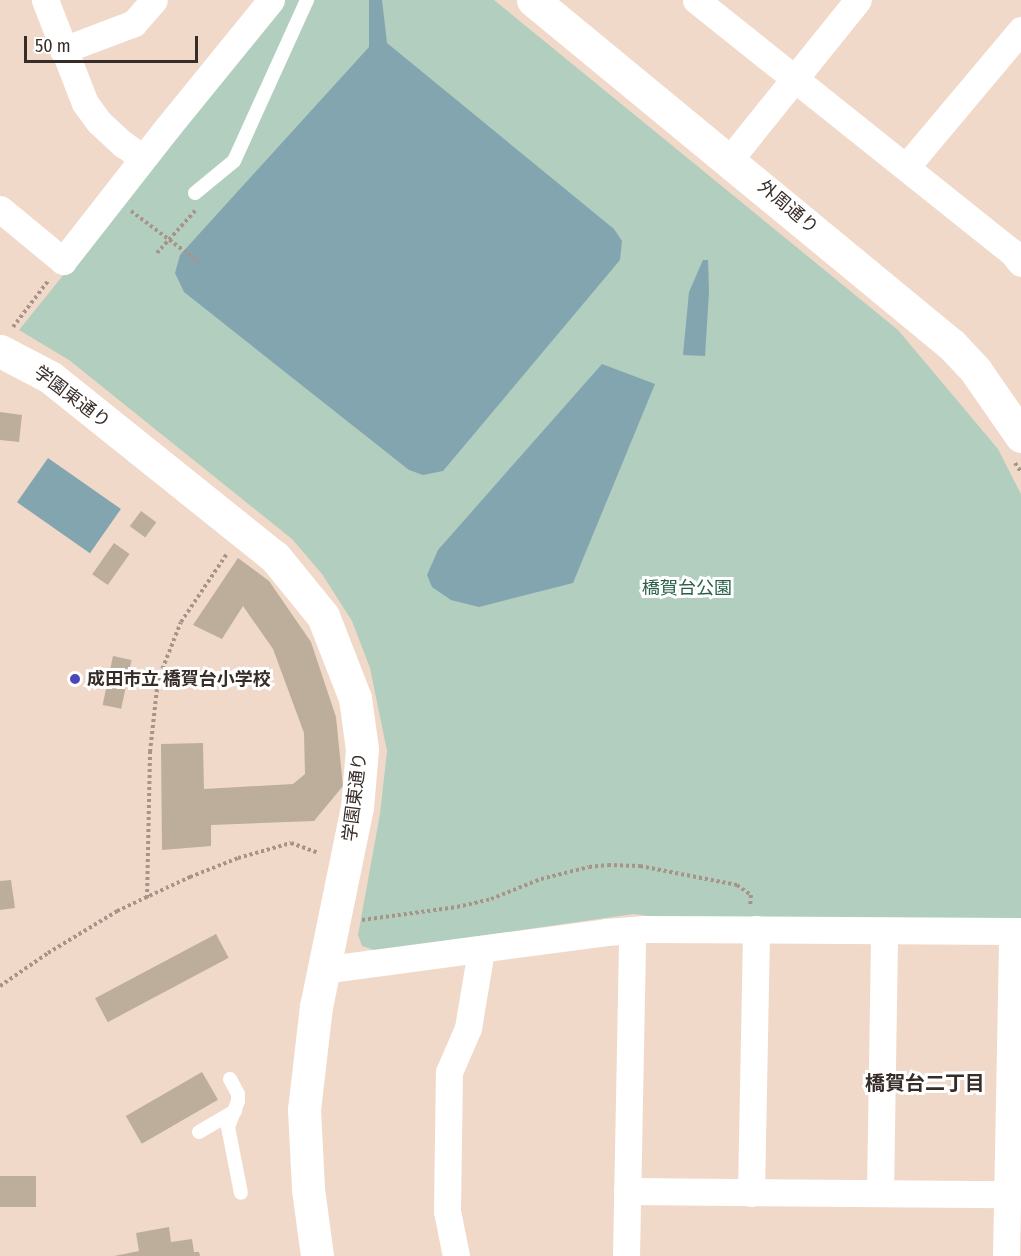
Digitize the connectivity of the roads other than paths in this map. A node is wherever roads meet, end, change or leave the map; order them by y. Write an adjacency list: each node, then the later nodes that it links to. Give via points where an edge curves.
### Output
1 (45, 0): 9 (street)
2 (154, 0): 9 (street, via 134,23)
3 (272, 0): 11 (street)
4 (307, 0): 14 (lane, via 234,161)
5 (533, 0): 12 (street, 外周通り)
6 (696, 0): 10 (street)
7 (858, 0): 10 (street)
8 (1021, 30): 13 (street)
9 (63, 50): 11 (street, via 92,113)
10 (794, 78): 12 (street); 13 (street)
11 (143, 158): 15 (street, via 63,261)
12 (730, 159): 18 (street, 外周通り, via 952,345 976,371)
13 (906, 167): 16 (street)
14 (195, 193)
15 (0, 209)
16 (1018, 252)
17 (4, 343): 24 (street, 学園東通り, via 275,558 323,616 355,698 362,749 357,807)
18 (1021, 436)
19 (756, 929): 20 (street); 21 (street); 29 (street)
20 (632, 930): 23 (street); 28 (street)
21 (884, 931): 22 (street); 30 (street)
22 (1016, 931): 32 (street)
23 (481, 950): 24 (street); 34 (street, via 468,1028 449,1072 447,1211)
24 (322, 970): 33 (street, 学園東通り, via 304,1109 308,1189)
25 (230, 1079): 26 (lane, via 238,1094)
26 (235, 1111): 27 (lane); 31 (lane, via 228,1127)
27 (199, 1132)
28 (627, 1191): 29 (street); 35 (street)
29 (751, 1192): 30 (street)
30 (880, 1192): 32 (street)
31 (241, 1193)
32 (1007, 1194): 36 (street)
33 (317, 1256)
34 (456, 1256)
35 (626, 1256)
36 (1006, 1256)

